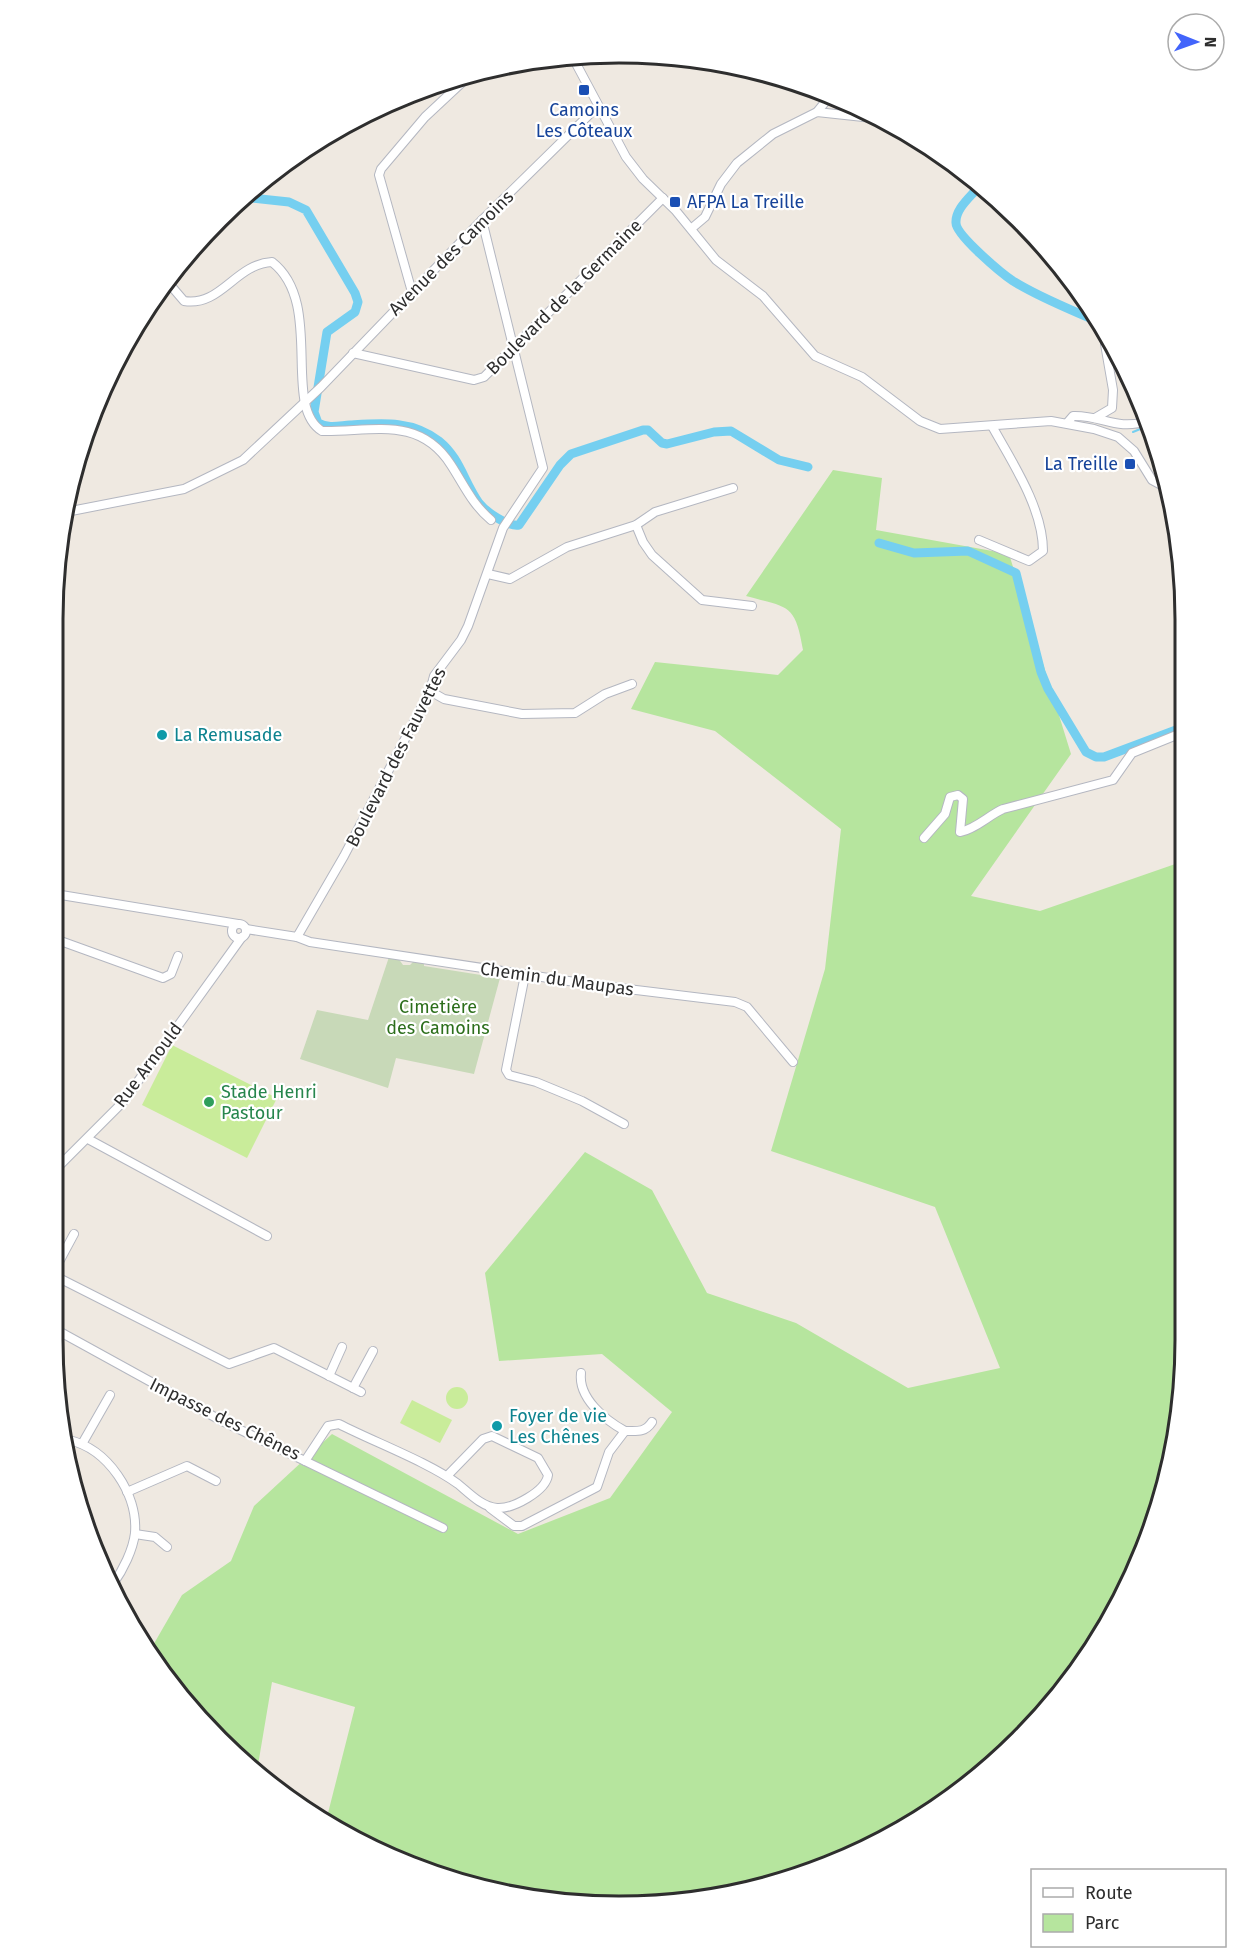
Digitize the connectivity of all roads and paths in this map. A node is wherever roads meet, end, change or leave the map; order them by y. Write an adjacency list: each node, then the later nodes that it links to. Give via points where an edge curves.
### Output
1 (577, 65): 4 (street)
2 (456, 88): 11 (street, via 425,117 379,175)
3 (825, 102): 5 (street)
4 (598, 106): 7 (street, via 626,157); 8 (street, Avenue des Camoins)
5 (817, 112): 6 (street); 9 (street, via 772,134 736,163 705,217)
6 (857, 116)
7 (663, 198): 9 (street); 12 (street, Boulevard de la Germaine)
8 (482, 220): 11 (street, Avenue des Camoins); 12 (street, Boulevard des Fauvettes)
9 (692, 228): 19 (street, via 716,260 763,296 815,356 862,377 931,426 947,430)
10 (173, 288): 15 (street, via 184,302 210,300 242,272 259,263 272,262 283,271 300,307 302,376)
11 (412, 292): 14 (street, Avenue des Camoins)
12 (514, 349): 14 (street, Boulevard de la Germaine, via 484,377 474,380); 26 (street, Boulevard des Fauvettes, via 543,468 503,528)
13 (1106, 351): 16 (street, via 1113,408)
14 (353, 353): 15 (street, Avenue des Camoins)
15 (309, 399): 22 (street, Avenue des Camoins, via 243,460 184,489); 23 (street, via 312,421 322,431 400,429 428,440 453,467 474,505)
16 (1095, 418): 17 (street, via 1073,416); 18 (street, via 1120,426)
17 (1067, 423): 19 (street); 20 (street, via 1118,437)
18 (1139, 424)
19 (992, 426): 25 (street, via 1033,508 1043,551 1029,561)
20 (1158, 483)
21 (733, 488): 24 (street, via 655,512)
22 (74, 510)
23 (490, 520)
24 (636, 525): 26 (street, via 567,547 510,579); 27 (street, via 652,555 702,600)
25 (979, 540)
26 (488, 574): 29 (street, Boulevard des Fauvettes, via 468,626 434,676)
27 (752, 606)
28 (632, 684): 29 (street, via 605,694 575,713 522,714 444,699)
29 (430, 691): 34 (street, Boulevard des Fauvettes)
30 (1175, 736): 31 (street, via 1132,753 1113,780 1004,809 968,831 960,832 963,799 958,795 950,797 945,814)
31 (924, 838)
32 (63, 895): 33 (street, via 225,923)
33 (239, 931): 34 (street); 40 (street, Rue Arnould, via 232,950 123,1102)
34 (297, 938): 37 (street, Chemin du Maupas)
35 (63, 942): 36 (street, via 163,978 171,974)
36 (178, 956)
37 (525, 975): 38 (street, Chemin du Maupas, via 735,1002 747,1007); 39 (street, via 506,1070 509,1076 536,1082 582,1101)
38 (793, 1062)
39 (624, 1124)
40 (88, 1139): 41 (street, Rue Arnould); 43 (street)
41 (63, 1163)
42 (74, 1234): 44 (street)
43 (267, 1236)
44 (63, 1255)
45 (63, 1279): 50 (street, via 230,1364 274,1348)
46 (63, 1334): 56 (street, Impasse des Chênes, via 222,1421)
47 (342, 1347): 50 (street)
48 (373, 1351): 50 (street, via 357,1390)
49 (581, 1373): 53 (street, via 582,1387 599,1412)
50 (328, 1376)
51 (110, 1395): 55 (street)
52 (652, 1422): 53 (street, via 640,1431)
53 (624, 1431): 60 (street, via 603,1463 600,1481 591,1491 522,1526 514,1526)
54 (73, 1441): 55 (street)
55 (82, 1444): 59 (street, via 105,1460)
56 (305, 1461): 57 (street, Impasse des Chênes, via 322,1432 339,1424); 61 (street)
57 (447, 1476): 60 (street); 60 (street, via 483,1439 492,1436 538,1458 548,1475 543,1488 503,1508)
58 (216, 1481): 59 (street, via 187,1466)
59 (127, 1492): 62 (street, via 135,1517)
60 (485, 1504)
61 (443, 1528)
62 (135, 1534): 63 (street, via 155,1537); 64 (street)
63 (167, 1547)
64 (116, 1578)

